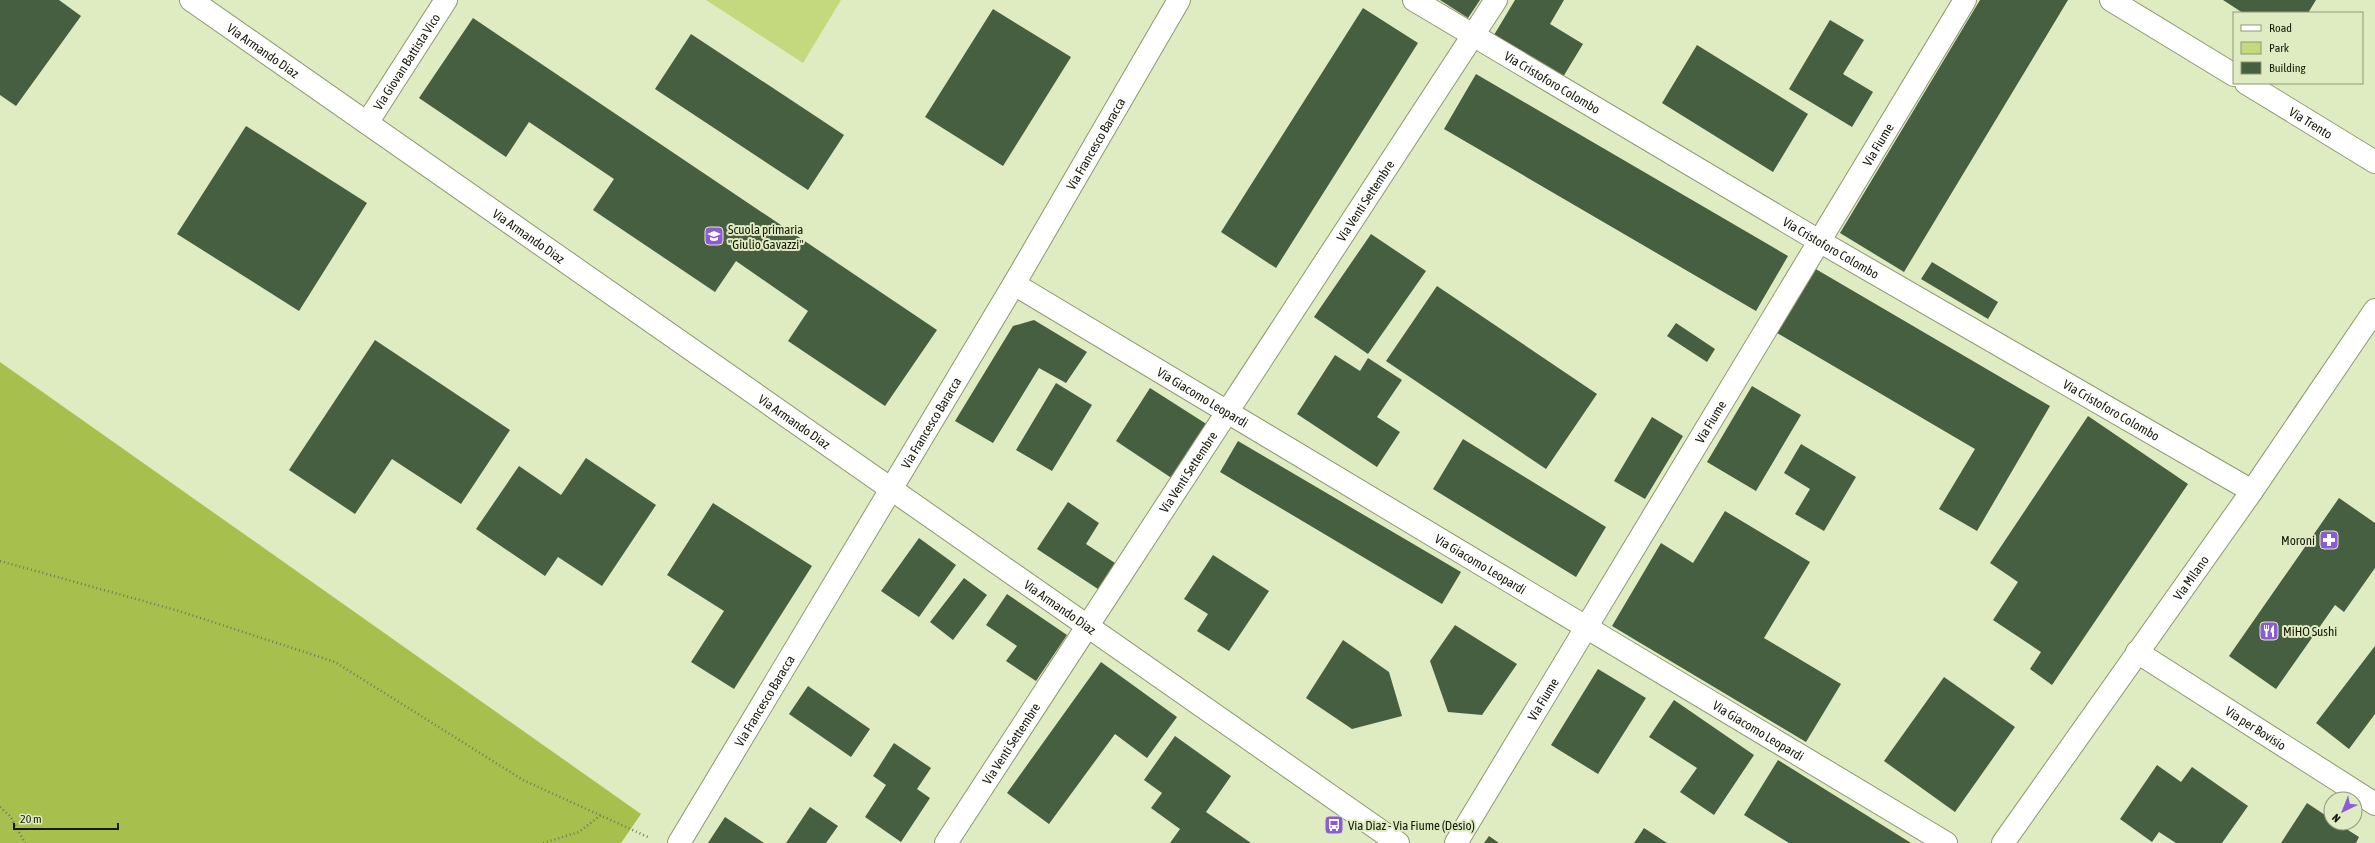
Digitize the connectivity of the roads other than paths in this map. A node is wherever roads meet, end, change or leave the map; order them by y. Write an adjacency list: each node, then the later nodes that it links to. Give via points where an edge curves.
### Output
1 (191, 0): 11 (street, Via Armando Diaz)
2 (446, 0): 11 (street, Via Giovan Battista Vico)
3 (1179, 0): 14 (street, Via Francesco Baracca)
4 (1414, 0): 8 (street, Via Cristoforo Colombo)
5 (1496, 0): 8 (street, Via Venti Settembre)
6 (1965, 0): 13 (street, Via Fiume)
7 (2111, 0): 9 (street)
8 (1472, 36): 13 (street, Via Cristoforo Colombo); 16 (street, Via Venti Settembre)
9 (2233, 75)
10 (2248, 84): 12 (street, Via Trento)
11 (367, 124): 17 (street, Via Armando Diaz)
12 (2375, 162)
13 (1819, 241): 18 (street, Via Cristoforo Colombo); 20 (street, Via Fiume)
14 (1014, 284): 16 (street, Via Giacomo Leopardi); 17 (street, Via Francesco Baracca)
15 (2375, 310): 18 (street, Via Milano)
16 (1227, 412): 19 (street, Via Venti Settembre); 20 (street, Via Giacomo Leopardi)
17 (890, 489): 19 (street, Via Armando Diaz); 23 (street, Via Francesco Baracca)
18 (2252, 490): 21 (street, Via Milano)
19 (1087, 626): 24 (street, Via Venti Settembre); 25 (street, Via Armando Diaz)
20 (1586, 627): 26 (street, Via Fiume); 27 (street, Via Giacomo Leopardi)
21 (2137, 652): 22 (street, Via per Bovisio); 28 (street, Via Milano)
22 (2375, 804)
23 (679, 843)
24 (946, 843)
25 (1398, 843)
26 (1456, 843)
27 (1946, 843)
28 (2003, 843)

